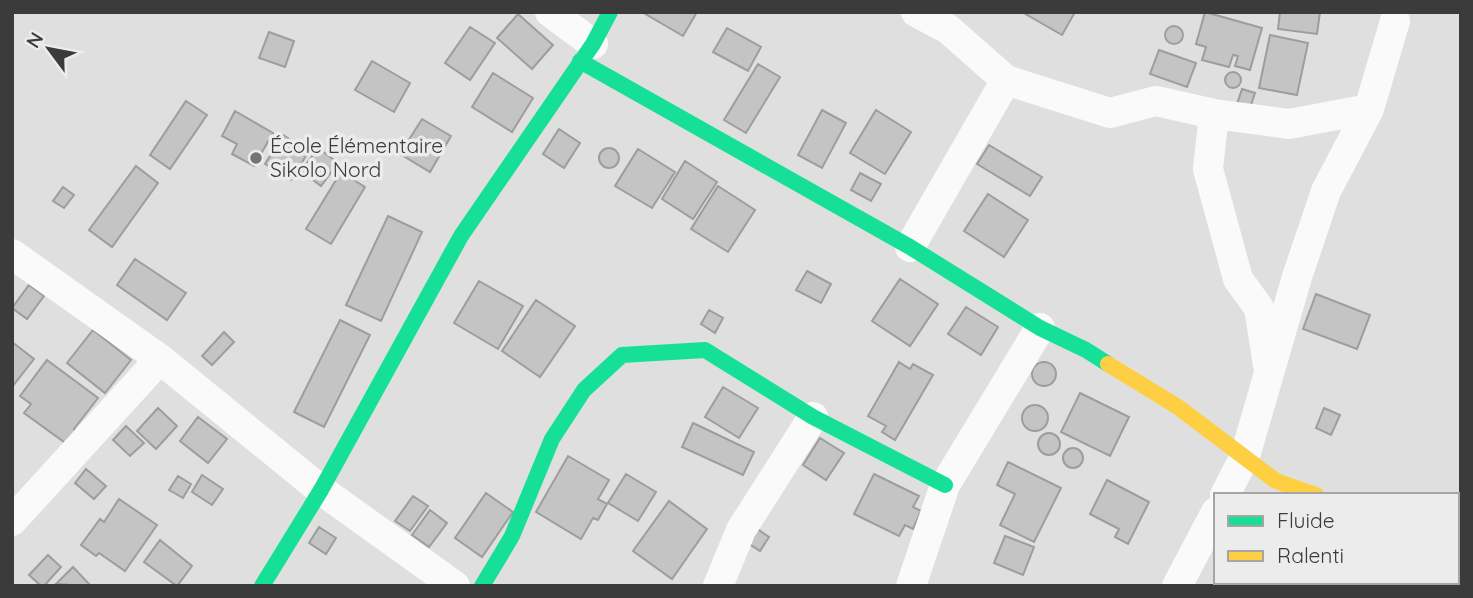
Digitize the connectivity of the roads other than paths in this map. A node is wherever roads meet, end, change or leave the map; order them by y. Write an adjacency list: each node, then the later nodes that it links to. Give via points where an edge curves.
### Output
1 (550, 12): 5 (street)
2 (610, 12): 5 (street)
3 (916, 12): 6 (street, via 948,29)
4 (1395, 21): 7 (street)
5 (586, 52): 9 (street); 17 (street, via 461,236)
6 (1006, 80): 8 (street, via 1110,113 1156,101); 9 (street)
7 (1369, 109): 8 (street, via 1289,124); 13 (street, via 1326,191)
8 (1214, 114): 13 (street, via 1208,169 1238,279 1259,308)
9 (910, 247): 11 (street)
10 (12, 254): 12 (street)
11 (1040, 328): 15 (street, via 1086,350 1178,407); 16 (street)
12 (160, 359): 17 (street); 21 (street)
13 (1269, 372): 15 (street)
14 (813, 417): 16 (street); 24 (street, via 705,350 622,355 584,390 552,439 512,537); 25 (street, via 741,530)
15 (1245, 456): 18 (street); 19 (street, via 1276,481)
16 (946, 485): 26 (street)
17 (321, 490): 22 (street); 23 (street)
18 (1226, 493)
19 (1310, 493)
20 (1214, 516): 27 (street)
21 (13, 519)
22 (262, 586)
23 (455, 586)
24 (482, 586)
25 (718, 586)
26 (911, 586)
27 (1177, 586)

